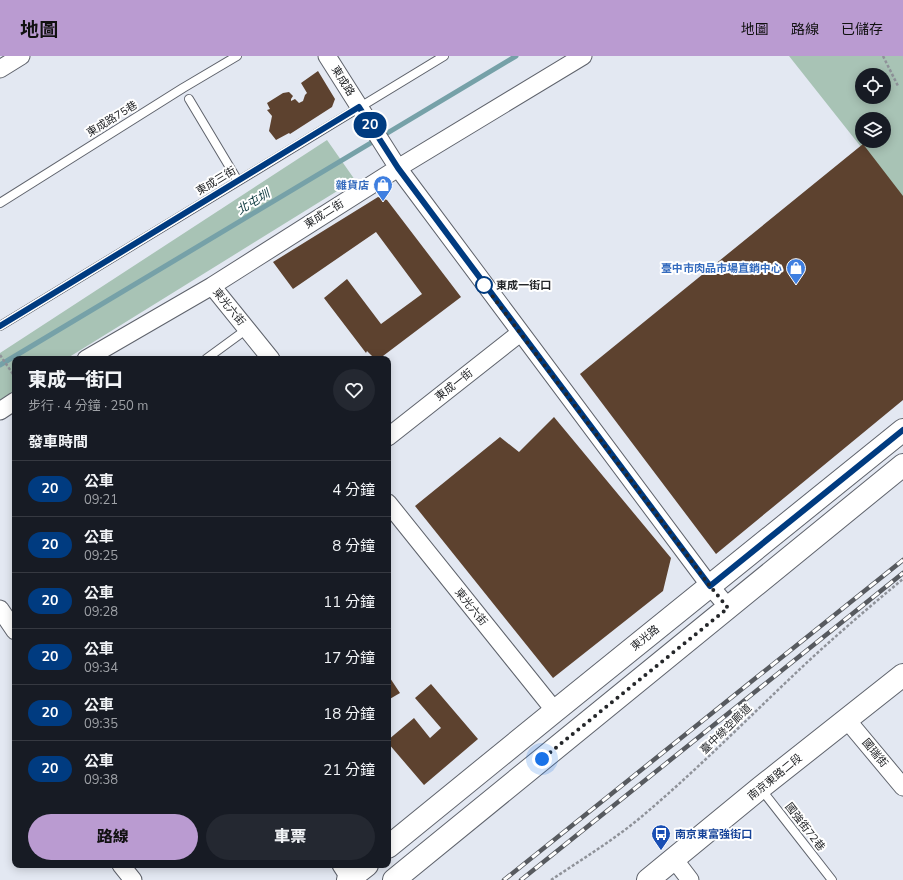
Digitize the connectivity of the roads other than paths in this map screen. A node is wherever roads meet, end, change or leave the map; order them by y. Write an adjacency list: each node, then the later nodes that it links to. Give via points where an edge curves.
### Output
1 (21, 56): 6 (street)
2 (237, 56): 11 (lane, 東成路75巷)
3 (327, 56): 8 (street, 東成路)
4 (444, 56): 8 (lane, 東成三街)
5 (583, 56): 9 (street, 東成二街)
6 (0, 69)
7 (189, 99): 10 (lane)
8 (359, 107): 9 (street, 東成路); 10 (lane, 東成三街)
9 (398, 168): 12 (street, 東成二街); 15 (street)
10 (238, 181): 13 (lane, 東成三街)
11 (0, 203)
12 (212, 286): 14 (street, 東光六街); 16 (street, 東成二街)
13 (0, 326)
14 (247, 329): 17 (lane, 東光六街); 18 (street, 東光六街)
15 (520, 333): 22 (street, 東成一街); 25 (street)
16 (91, 356)
17 (210, 356)
18 (269, 356)
19 (12, 403): 20 (street)
20 (0, 411)
21 (903, 430): 25 (street, 東光路)
22 (391, 435)
23 (903, 465): 26 (street)
24 (391, 507): 30 (street, 東光六街)
25 (710, 586): 26 (street); 30 (street, 東光路)
26 (728, 608): 40 (street)
27 (0, 609): 28 (street)
28 (12, 626)
29 (903, 675): 31 (street, 南京東路二段)
30 (555, 711): 34 (street, 東光路)
31 (847, 720): 32 (street, 國瑞街); 33 (street, 南京東路二段)
32 (903, 787)
33 (760, 788): 35 (street, 南京東路二段); 43 (lane, 國強街72巷)
34 (391, 846)
35 (674, 860): 41 (street, 南京東路二段); 42 (street)
36 (123, 868): 39 (street)
37 (361, 868): 38 (street)
38 (346, 875)
39 (133, 880)
40 (394, 880)
41 (648, 880)
42 (690, 880)
43 (832, 880)

